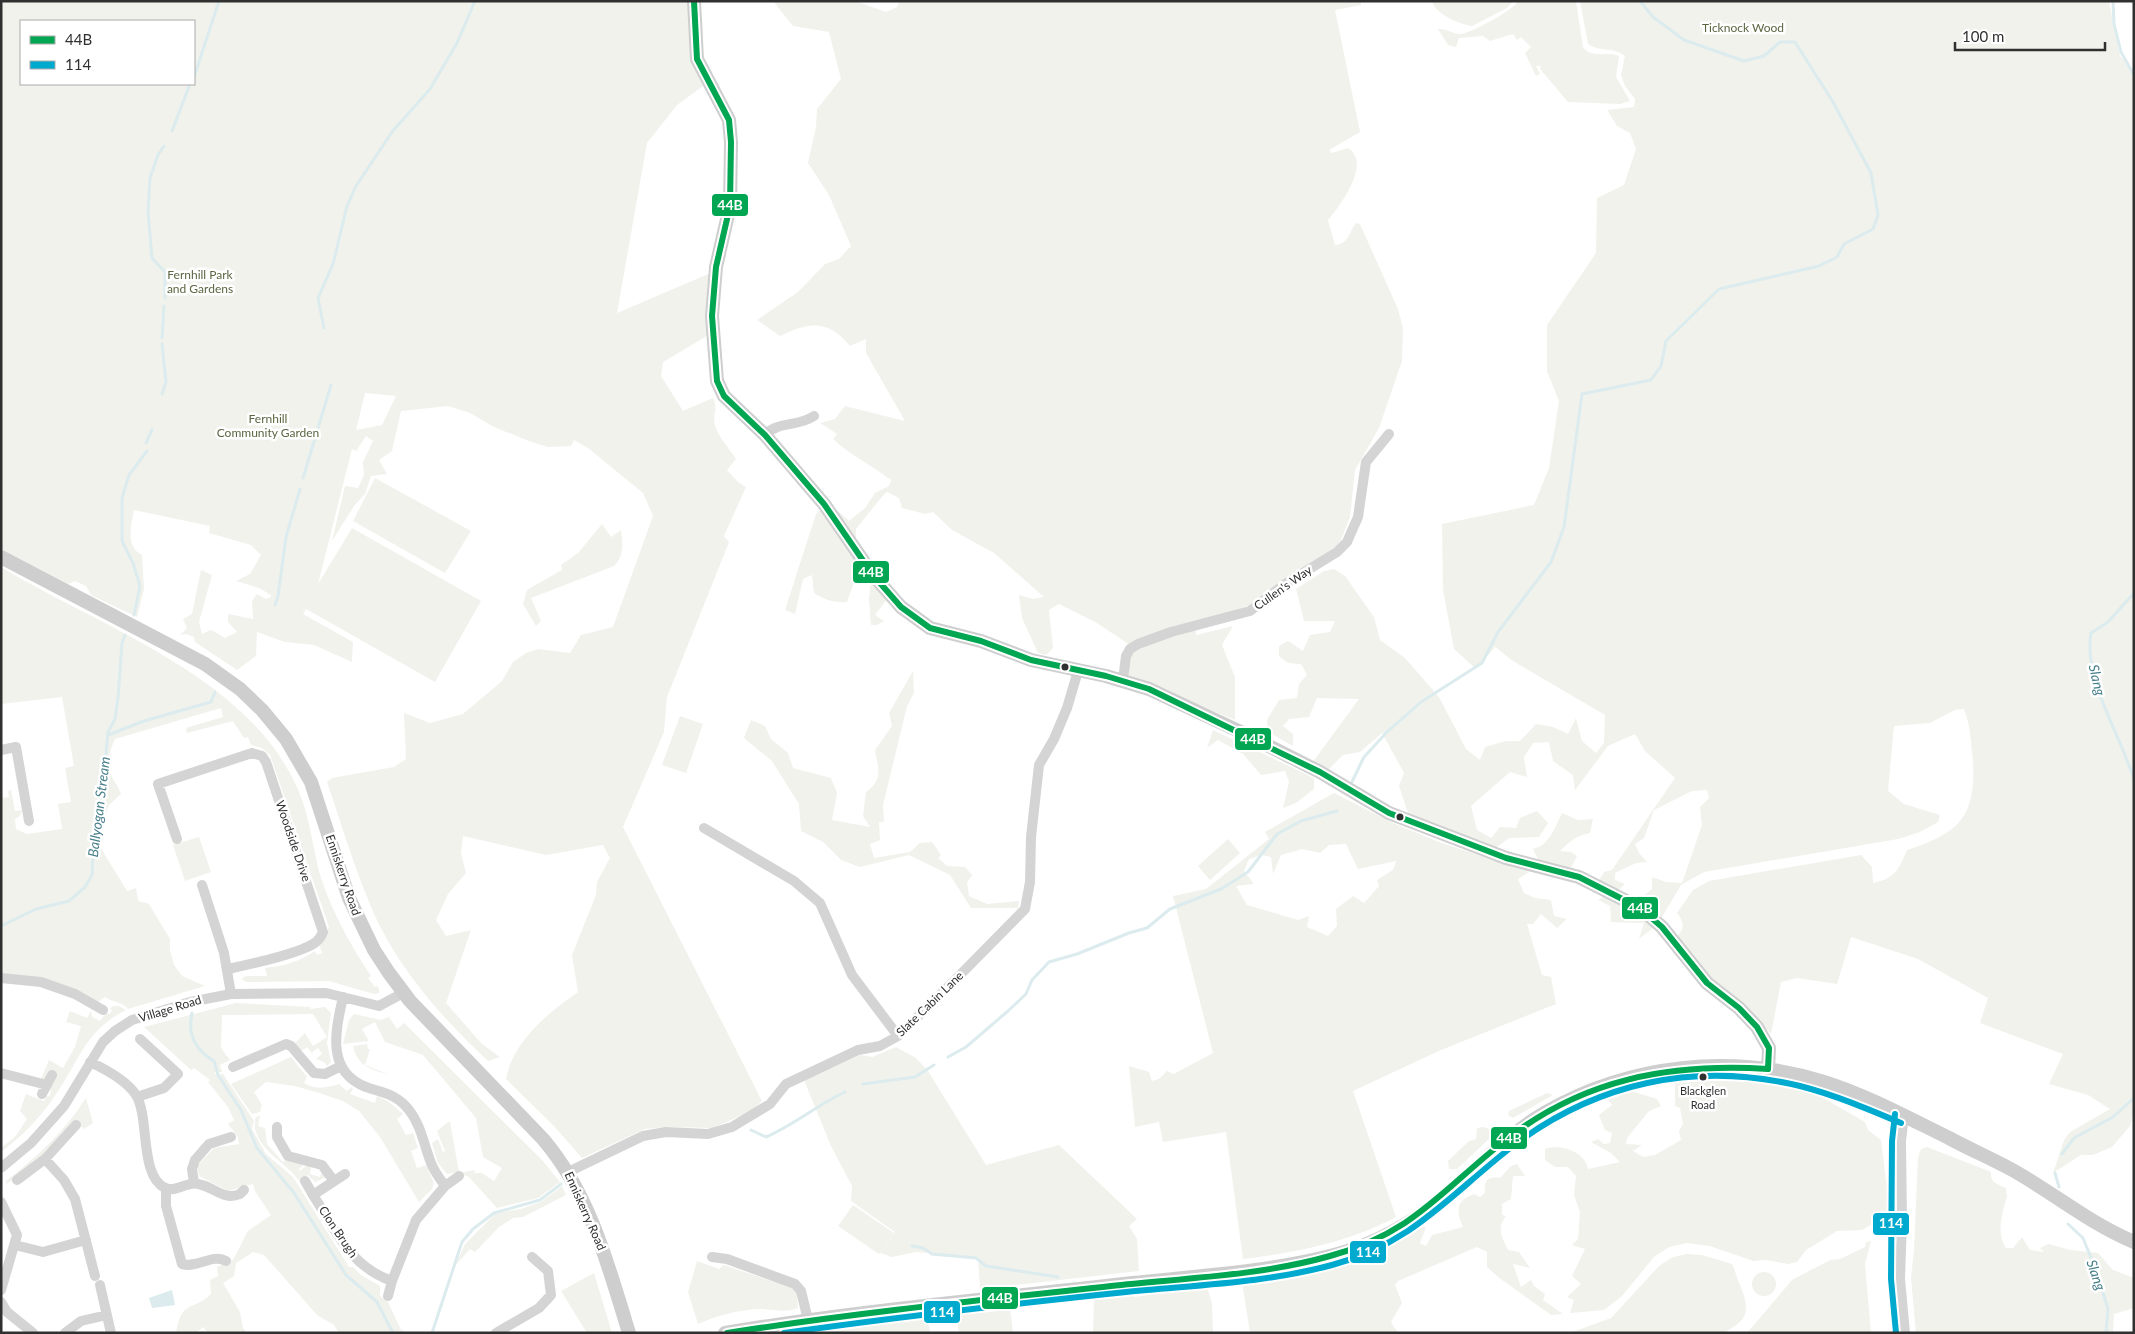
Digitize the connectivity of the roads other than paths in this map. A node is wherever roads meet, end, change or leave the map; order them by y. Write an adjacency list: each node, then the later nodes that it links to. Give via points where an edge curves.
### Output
1 (694, 1): 4 (street, via 697,58 729,120 731,142 730,206 716,267 712,316 715,374 724,396)
2 (814, 416): 4 (street, via 804,422 772,427)
3 (1389, 434): 7 (street, Cullen's Way, via 1366,462 1358,517 1347,542 1337,552 1285,584 1250,611 1138,644 1126,656)
4 (765, 435): 6 (street, via 824,504 873,575 901,607 930,628)
5 (1, 557): 15 (street, Enniskerry Road, via 205,664 262,710 286,739 311,782 358,920)
6 (1078, 671): 7 (street); 19 (street, Slate Cabin Lane, via 1064,715 1039,765 1025,909)
7 (1123, 680): 24 (street, via 1243,732 1389,813 1506,858 1579,877 1640,908 1662,927 1707,983 1757,1027 1769,1048)
8 (1, 750): 9 (street, via 16,747)
9 (29, 821)
10 (704, 828): 19 (street, via 794,881 820,904 852,974)
11 (177, 839): 13 (street, Woodside Drive, via 158,784 252,753 262,756 322,932 312,944 251,965)
12 (202, 885): 13 (street)
13 (228, 969): 16 (street)
14 (1, 978): 18 (street, via 41,982 75,994)
15 (403, 993): 17 (street, Village Road, via 379,1006); 34 (street, Enniskerry Road, via 543,1139)
16 (231, 994): 17 (street, Village Road, via 326,993); 21 (street, Village Road, via 190,1002 132,1020 103,1042)
17 (344, 997): 22 (street, via 335,1034)
18 (103, 1010)
19 (898, 1036): 34 (street, Slate Cabin Lane, via 880,1046 858,1050 786,1084 770,1104 732,1127 708,1134 666,1132 643,1136)
20 (140, 1039): 27 (street, via 178,1074 164,1088)
21 (90, 1062): 27 (street, via 108,1071); 33 (street, Village Road, via 60,1111 31,1143)
22 (341, 1066): 23 (street, via 325,1074 314,1073 286,1044); 41 (street, via 359,1084 388,1092 411,1112 433,1169)
23 (233, 1067)
24 (1768, 1070): 28 (street, via 1825,1082); 57 (street, via 1730,1066 1679,1068 1636,1076 1587,1092 1526,1125 1407,1224 1369,1243 1332,1256 1216,1274)
25 (1, 1073): 26 (street, via 44,1089)
26 (52, 1075)
27 (137, 1097): 42 (street, via 151,1170 154,1178)
28 (1904, 1115): 47 (street, via 2013,1170 2092,1221); 64 (street, via 1900,1279)
29 (76, 1125): 32 (street)
30 (277, 1128): 38 (street, via 277,1137 288,1156 322,1165)
31 (230, 1137): 40 (street, via 209,1144 195,1160 192,1169)
32 (45, 1159): 37 (street); 46 (street, via 64,1180 74,1199)
33 (1, 1168)
34 (568, 1172): 62 (street, Enniskerry Road, via 604,1252)
35 (345, 1174): 38 (street, Clon Brugh)
36 (459, 1176): 41 (street)
37 (17, 1180)
38 (334, 1181): 44 (street, Clon Brugh)
39 (304, 1182): 44 (street, Clon Brugh)
40 (194, 1184): 42 (street, via 171,1190); 43 (street, via 226,1197)
41 (444, 1186): 52 (street, via 416,1220)
42 (166, 1188): 51 (street, via 166,1206 182,1264 220,1258)
43 (244, 1190)
44 (313, 1195): 52 (street, Clon Brugh, via 356,1261 368,1271)
45 (1, 1202): 48 (street, via 16,1235)
46 (86, 1240): 48 (street, via 43,1252); 56 (street)
47 (2134, 1242)
48 (15, 1245): 53 (street)
49 (532, 1257): 61 (street, via 548,1272 550,1295 540,1308)
50 (712, 1257): 57 (street, via 727,1259 795,1284 804,1299)
51 (226, 1261)
52 (392, 1281): 54 (street)
53 (1, 1290)
54 (388, 1296)
55 (1, 1302): 58 (street, via 7,1312)
56 (107, 1315): 59 (street, via 82,1321); 60 (street)
57 (808, 1320): 63 (street)
58 (33, 1333)
59 (65, 1333)
60 (111, 1333)
61 (496, 1333)
62 (629, 1333)
63 (725, 1333)
64 (1905, 1333)

